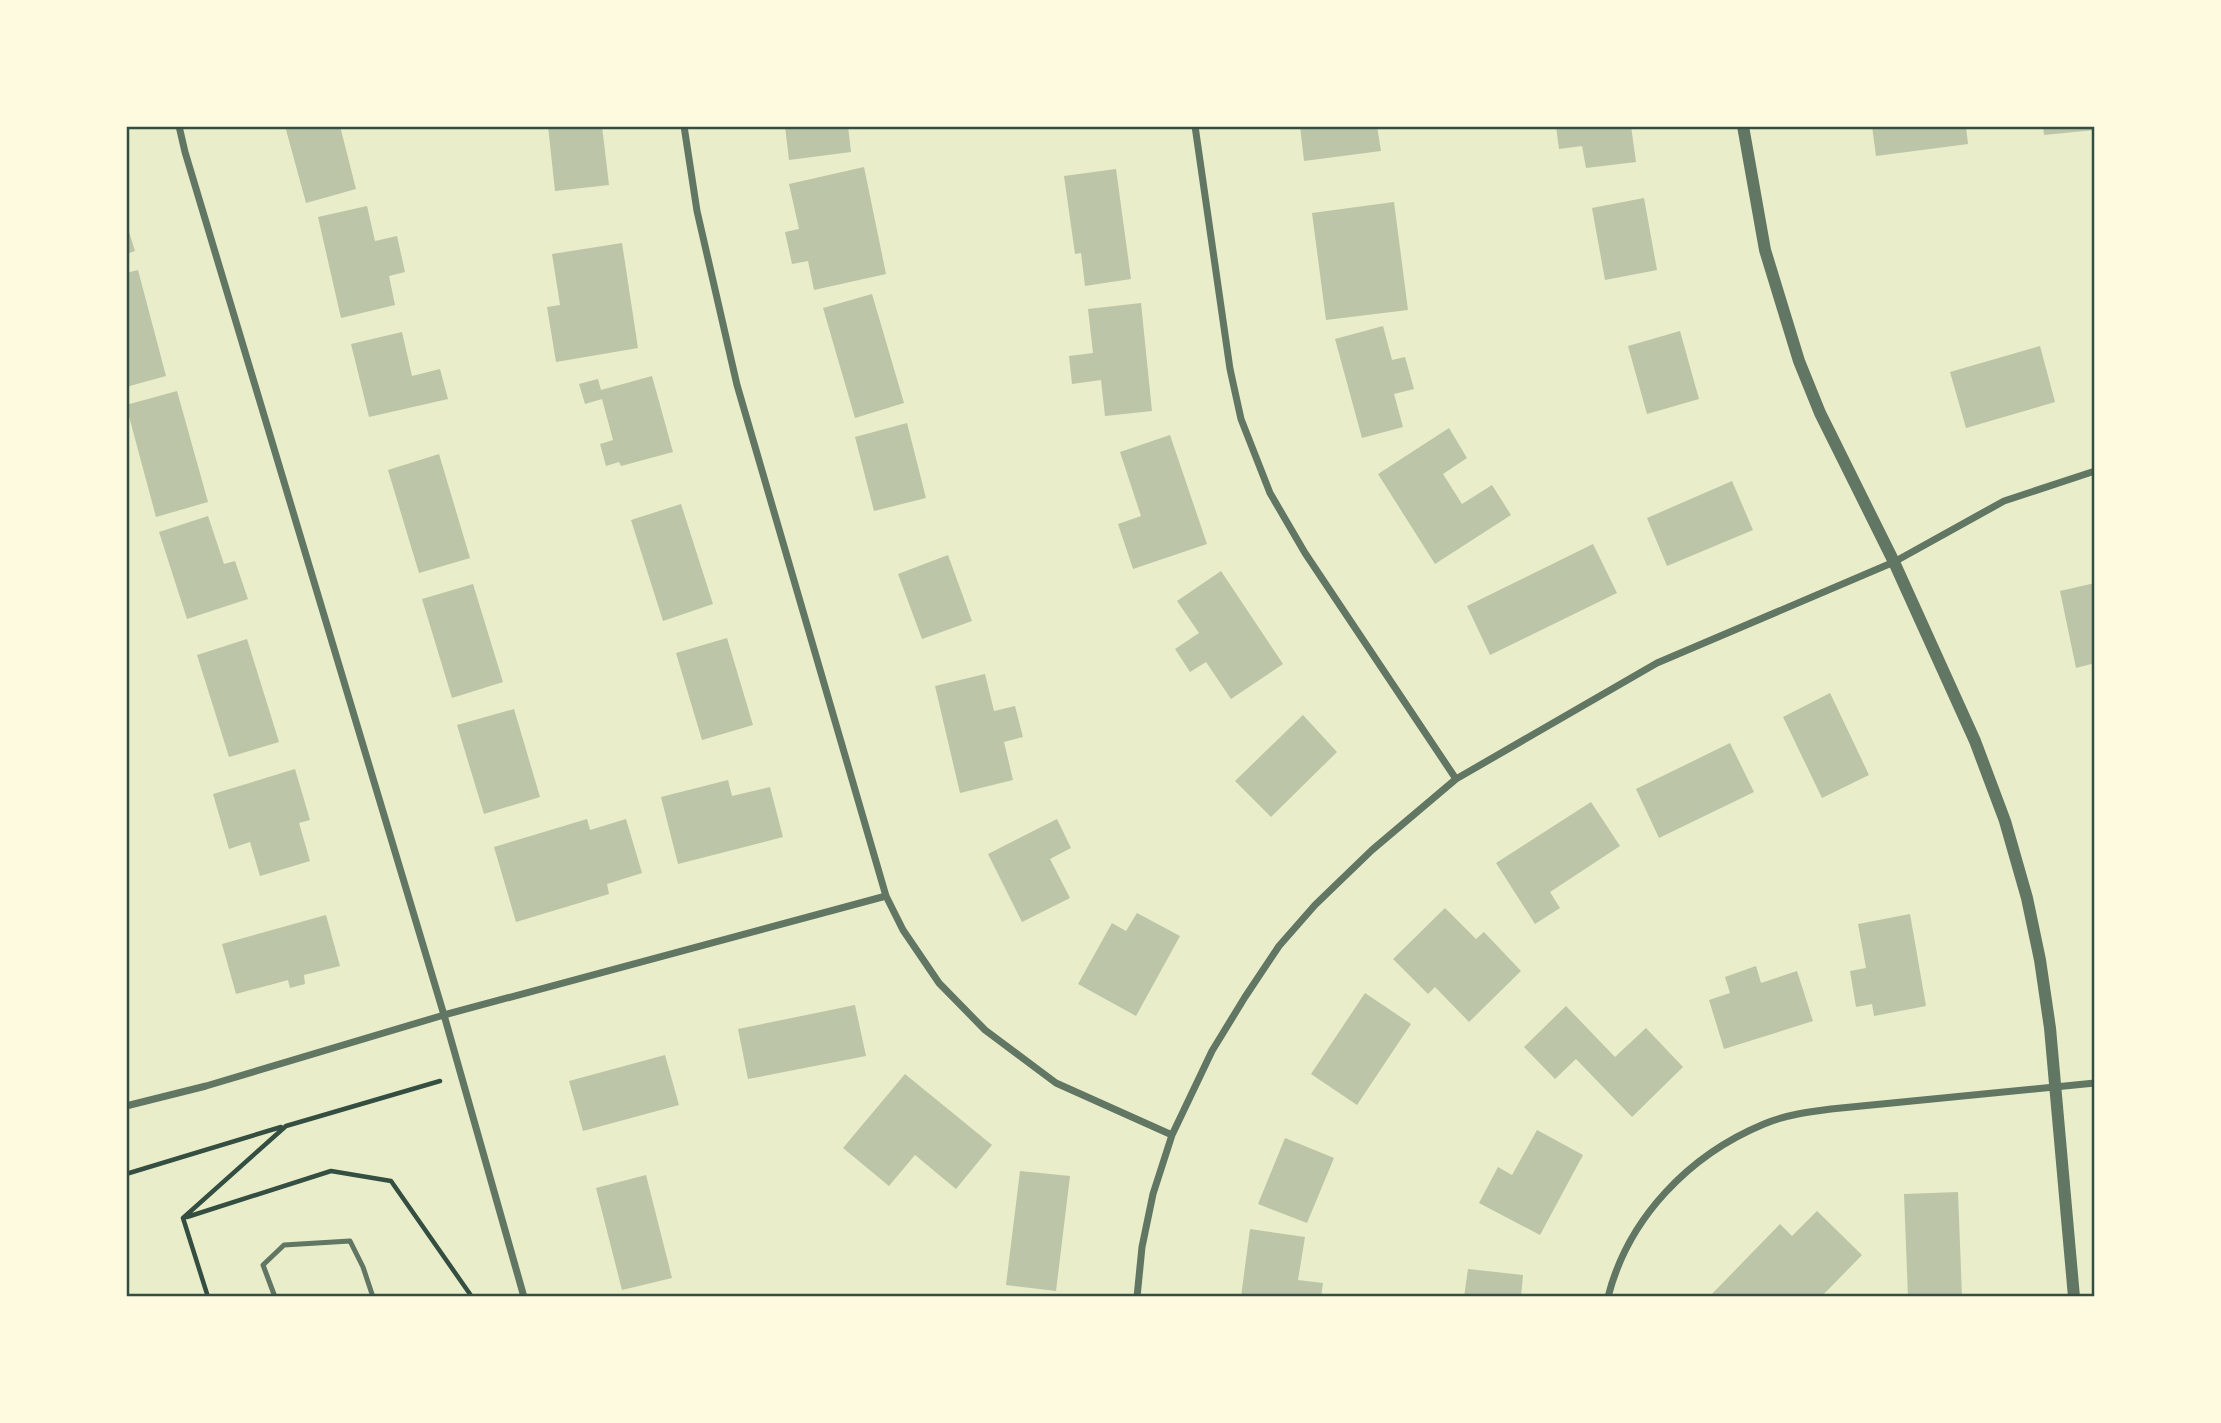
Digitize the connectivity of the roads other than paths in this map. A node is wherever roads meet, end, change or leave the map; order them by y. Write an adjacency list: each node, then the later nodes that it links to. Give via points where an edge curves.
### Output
1 (179, 126): 9 (street)
2 (684, 126): 8 (street, via 697,211 737,385)
3 (1195, 126): 7 (street, via 1230,369 1241,419 1265,480 1305,553)
4 (1743, 126): 6 (street, via 1765,250 1799,361)
5 (2095, 471): 6 (street, via 2004,501)
6 (1894, 562): 7 (street, via 1657,663); 11 (street, via 1975,741 2005,821 2040,960)
7 (1456, 779): 13 (street, via 1363,859 1279,946 1212,1051)
8 (886, 896): 9 (street); 13 (street, via 939,983 985,1030 1056,1083)
9 (444, 1015): 12 (street); 16 (street)
10 (2095, 1083): 11 (street)
11 (2054, 1086): 18 (street, via 1795,1114 1731,1140 1671,1186 1644,1217); 19 (street)
12 (126, 1106)
13 (1171, 1135): 17 (street, via 1153,1194)
14 (275, 1297): 15 (lane, via 263,1265 284,1245 351,1241)
15 (373, 1297)
16 (524, 1297)
17 (1136, 1297)
18 (1608, 1297)
19 (2074, 1297)

